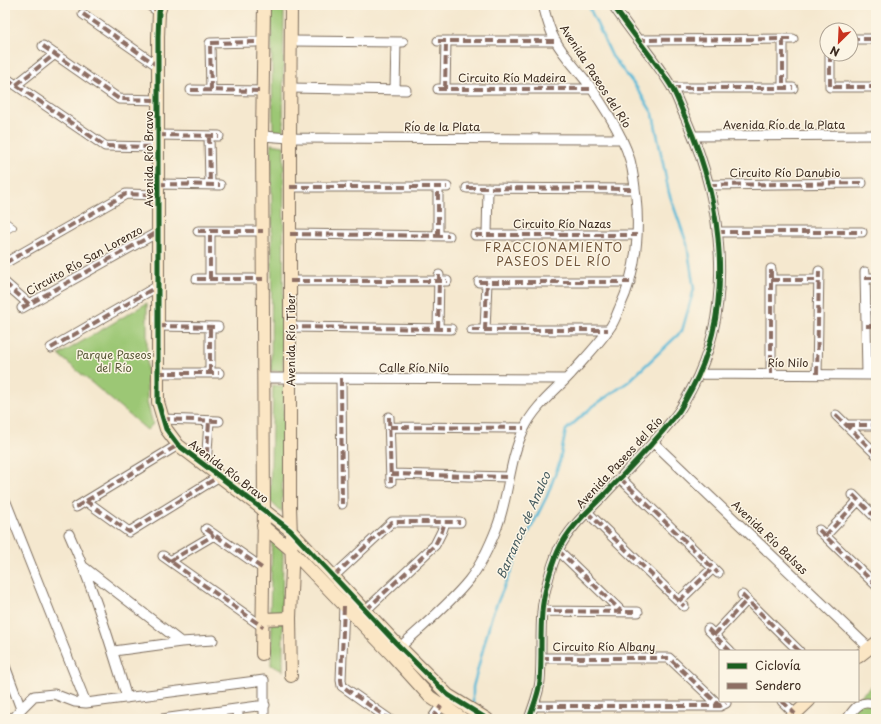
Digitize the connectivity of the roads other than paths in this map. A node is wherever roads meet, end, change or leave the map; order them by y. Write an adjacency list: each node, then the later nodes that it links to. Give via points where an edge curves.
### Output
1 (264, 5): 29 (street)
2 (291, 5): 11 (street, Avenida Río Tiber)
3 (543, 5): 13 (street, Avenida Paseos del Río, via 546,20)
4 (613, 5): 12 (street, Avenida Paseos del Río)
5 (156, 7): 18 (street, Avenida Río Bravo)
6 (83, 14): 18 (street)
7 (783, 39): 8 (street); 12 (street); 23 (street, via 788,88)
8 (793, 39)
9 (859, 39): 10 (street)
10 (876, 39)
11 (291, 40): 22 (street, Avenida Río Tiber); 27 (street, via 399,42)
12 (638, 40): 23 (street, Avenida Paseos del Río)
13 (556, 41): 24 (street, Avenida Paseos del Río); 24 (street, Circuito Río Madeira, via 442,41 441,89)
14 (256, 42): 26 (street, via 210,43)
15 (43, 46): 16 (street)
16 (54, 54): 20 (street); 30 (street, via 119,99)
17 (830, 62): 21 (street, via 830,87)
18 (158, 66): 30 (street, Avenida Río Bravo)
19 (8, 79): 20 (street)
20 (16, 85): 38 (street, via 105,146)
21 (876, 87)
22 (290, 88): 27 (street); 36 (street, Avenida Río Tiber)
23 (672, 88): 35 (street, Avenida Paseos del Río)
24 (592, 89): 37 (street, Avenida Paseos del Río)
25 (191, 90): 26 (street)
26 (211, 90): 29 (street)
27 (395, 90): 28 (street)
28 (406, 90)
29 (263, 91): 34 (street)
30 (158, 100): 38 (street, Avenida Río Bravo)
31 (876, 135): 35 (street, Avenida Río de la Plata)
32 (209, 136): 33 (street); 38 (street); 40 (street)
33 (219, 136)
34 (262, 136): 36 (street, Río de la Plata); 51 (street)
35 (693, 136): 42 (street, Avenida Paseos del Río)
36 (290, 138): 37 (street, Río de la Plata); 43 (street, Avenida Río Tiber)
37 (622, 139): 46 (street, Avenida Paseos del Río, via 632,167)
38 (158, 141): 47 (street, Avenida Río Bravo)
39 (862, 184): 42 (street, Circuito Río Danubio)
40 (210, 185): 41 (street); 47 (street)
41 (220, 185)
42 (709, 185): 54 (street, Avenida Paseos del Río)
43 (290, 187): 56 (street, Avenida Río Tiber); 60 (street, via 443,187)
44 (467, 188): 45 (street)
45 (488, 188): 46 (street); 58 (street)
46 (635, 188): 59 (street, Avenida Paseos del Río)
47 (158, 189): 53 (street, Avenida Río Bravo); 62 (street, via 126,194)
48 (5, 220): 52 (lane, via 14,227)
49 (198, 231): 50 (street)
50 (210, 231): 51 (street); 66 (street)
51 (263, 231): 67 (street)
52 (5, 232)
53 (158, 232): 71 (street, Circuito Río San Lorenzo, via 26,306); 72 (street, Avenida Río Bravo)
54 (717, 232): 55 (street); 84 (street, Avenida Paseos del Río, via 719,292 709,349)
55 (862, 232)
56 (290, 234): 60 (street); 68 (street, Avenida Río Tiber)
57 (475, 235): 58 (street, Circuito Río Nazas)
58 (487, 235): 59 (street, Circuito Río Nazas)
59 (637, 235): 70 (street, Avenida Paseos del Río)
60 (438, 236): 61 (street)
61 (449, 236)
62 (5, 263)
63 (771, 269): 69 (street)
64 (876, 278): 74 (street, via 865,275)
65 (197, 279): 66 (street)
66 (210, 279): 67 (street)
67 (263, 279): 88 (street)
68 (290, 280): 76 (street, Avenida Río Tiber); 77 (street, via 442,279)
69 (771, 280): 85 (street); 86 (street, via 819,275)
70 (630, 282): 80 (street, via 483,282); 81 (street, Avenida Paseos del Río)
71 (5, 283)
72 (158, 286): 73 (street, Avenida Río Bravo); 82 (street)
73 (158, 326): 83 (street, Avenida Río Bravo); 83 (street, via 214,327 214,373)
74 (866, 326): 75 (street); 87 (street)
75 (876, 326)
76 (290, 327): 77 (street); 90 (street, Avenida Río Tiber)
77 (438, 329): 78 (street)
78 (451, 329)
79 (472, 330): 80 (street)
80 (485, 330): 81 (street)
81 (608, 330): 91 (street, Avenida Paseos del Río)
82 (50, 348)
83 (158, 373): 93 (street, Avenida Río Bravo, via 158,402)
84 (700, 374): 85 (street, Río Nilo); 99 (street, Avenida Paseos del Río, via 680,409)
85 (771, 374): 86 (street, Río Nilo)
86 (817, 374): 87 (street, Río Nilo)
87 (871, 374)
88 (263, 378): 90 (street, Calle Río Nilo); 110 (street)
89 (341, 378): 90 (street, Calle Río Nilo); 91 (street, Calle Río Nilo); 108 (street)
90 (290, 379): 117 (street, Avenida Río Tiber)
91 (565, 379): 98 (street, Avenida Paseos del Río, via 534,411)
92 (836, 415): 96 (street)
93 (162, 419): 94 (street); 100 (street, Avenida Río Bravo)
94 (208, 421): 95 (street); 102 (street)
95 (218, 421)
96 (847, 425): 97 (street); 101 (street)
97 (876, 426)
98 (524, 428): 103 (street, Avenida Paseos del Río); 103 (street, via 390,422 391,478)
99 (654, 443): 105 (street, Avenida Paseos del Río); 135 (street, Avenida Río Balsas)
100 (178, 446): 102 (street, Avenida Río Bravo); 106 (street)
101 (876, 454)
102 (206, 467): 104 (street, Avenida Río Bravo)
103 (509, 476): 139 (street, Avenida Paseos del Río, via 497,526 470,580)
104 (218, 477): 106 (street, via 129,532); 110 (street, Avenida Río Bravo)
105 (620, 478): 111 (street, Avenida Paseos del Río); 111 (street, via 715,570 682,604)
106 (86, 501): 109 (street)
107 (6, 502): 150 (street)
108 (342, 504)
109 (76, 507)
110 (264, 509): 115 (street); 117 (street, Avenida Río Bravo)
111 (587, 512): 121 (street, Avenida Paseos del Río)
112 (876, 518): 125 (street, via 856,498 822,533)
113 (445, 522): 114 (street); 124 (street, via 392,522); 127 (street, via 435,545)
114 (460, 522)
115 (263, 526): 120 (street, Avenida Río Bravo); 123 (street)
116 (206, 529): 119 (street)
117 (290, 530): 120 (street, Avenida Río Tiber); 124 (street, Avenida Río Bravo)
118 (69, 534): 122 (street)
119 (214, 535): 123 (street); 132 (street, via 166,559)
120 (291, 550): 126 (street, Avenida Río Bravo); 131 (street, Avenida Río Tiber)
121 (558, 550): 128 (street, Avenida Paseos del Río); 129 (street)
122 (84, 567): 134 (street); 138 (street)
123 (262, 568): 132 (street)
124 (334, 576): 127 (street, Avenida Río Bravo)
125 (876, 585)
126 (344, 606): 139 (street, Avenida Río Bravo); 162 (street, via 342,686)
127 (366, 610): 139 (street, Avenida Río Bravo)
128 (542, 611): 129 (street); 142 (street, Avenida Paseos del Río)
129 (621, 611): 130 (street)
130 (638, 612)
131 (290, 618): 132 (street); 144 (street, Avenida Río Tiber)
132 (263, 623): 140 (street)
133 (213, 640): 134 (street)
134 (181, 642): 138 (street)
135 (873, 646): 141 (street)
136 (729, 650): 137 (street, via 711,632 744,598)
137 (798, 650)
138 (114, 651): 145 (street)
139 (396, 651): 153 (street, Avenida Río Bravo, via 430,697); 165 (street, Avenida Río Bravo, via 448,695)
140 (262, 654)
141 (859, 657)
142 (541, 658): 146 (street, Circuito Río Albany, via 669,658); 154 (street, Avenida Paseos del Río, via 540,683)
143 (5, 668): 156 (street)
144 (291, 676)
145 (127, 698): 150 (street); 151 (street, via 264,680)
146 (719, 702)
147 (720, 702): 154 (street, Circuito Río Albany, via 723,705)
148 (783, 702): 157 (street)
149 (808, 702): 157 (street)
150 (86, 703): 156 (street, via 75,702 54,694 34,696)
151 (265, 705): 155 (street); 161 (street)
152 (876, 705): 167 (street, via 863,702)
153 (441, 706): 163 (street); 164 (street, Avenida Río Bravo)
154 (534, 706): 166 (street, Avenida Paseos del Río)
155 (238, 708): 159 (street); 160 (street)
156 (21, 709): 158 (street, via 15,717)
157 (793, 717)
158 (5, 719)
159 (162, 719)
160 (238, 719)
161 (264, 719)
162 (389, 719)
163 (432, 719)
164 (463, 719)
165 (487, 719)
166 (529, 719)
167 (847, 719)

